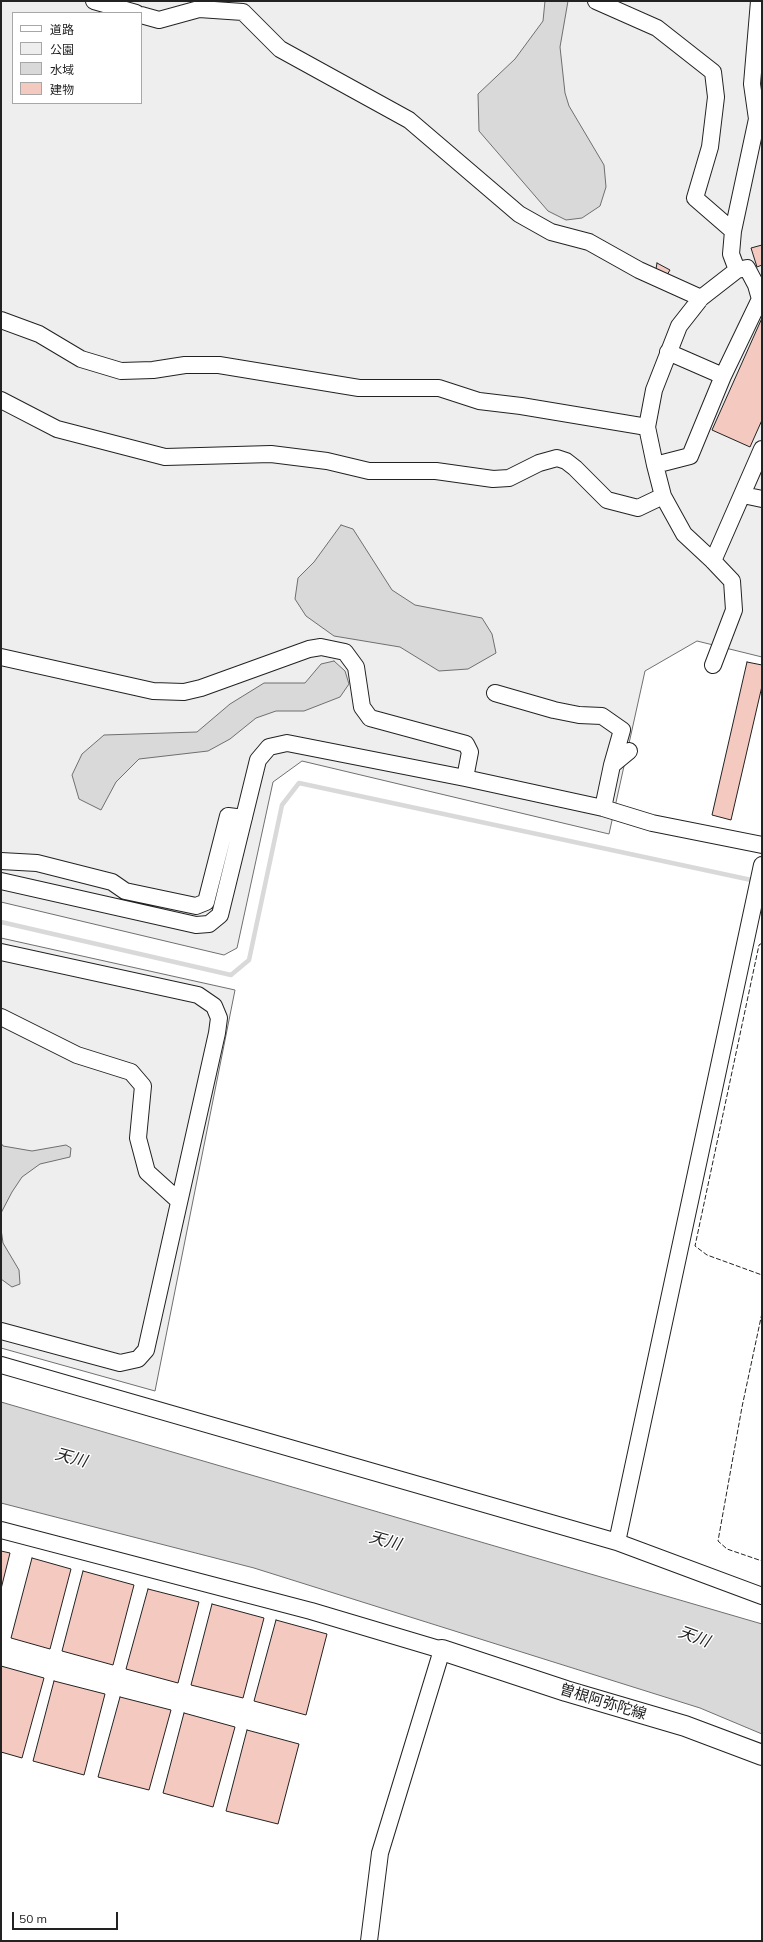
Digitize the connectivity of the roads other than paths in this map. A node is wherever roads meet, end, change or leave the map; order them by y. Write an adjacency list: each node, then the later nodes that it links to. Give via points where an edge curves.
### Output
1 (94, 1): 4 (street)
2 (596, 1): 6 (street, via 657,28 713,72 716,97 710,148 695,198)
3 (759, 1): 6 (street, via 752,84 757,119)
4 (132, 12)
5 (142, 14): 8 (street, via 159,20 199,9 243,12 280,48 409,120 520,214 551,232 589,242 639,270)
6 (733, 231): 7 (street, via 731,254)
7 (737, 270): 8 (street); 11 (street, via 747,268 760,299)
8 (701, 298): 10 (street, via 679,326)
9 (1, 320): 13 (street, via 39,334 81,359 121,371 185,365 219,365 360,388 439,388 479,401)
10 (668, 352): 11 (street); 13 (street, via 654,390)
11 (723, 376): 15 (street, via 690,456)
12 (1, 400): 17 (street, via 57,429 165,457 271,454 328,461 370,471 436,471 493,479 509,478 539,463 557,458 575,468 607,500 638,508)
13 (647, 427): 15 (street)
14 (761, 454): 16 (street)
15 (655, 465): 17 (street)
16 (743, 495): 18 (street); 19 (street)
17 (663, 496): 19 (street, via 684,534)
18 (762, 499)
19 (713, 561): 21 (street, via 732,581 734,610)
20 (1, 657): 25 (street, via 153,691 184,692 310,649 321,647 345,652 356,667 362,707 370,718 466,744 470,752)
21 (712, 665)
22 (495, 692): 24 (street, via 561,711 602,716 622,730)
23 (629, 751): 24 (street)
24 (612, 765): 26 (street)
25 (465, 778): 26 (street); 27 (street, via 287,743 269,747 258,760)
26 (603, 808): 28 (street, via 652,823)
27 (244, 818): 29 (street, via 228,816 206,902 196,906 125,891 112,882 37,863); 31 (street, via 220,915 209,924 196,925)
28 (762, 845)
29 (1, 861)
30 (762, 865): 38 (street)
31 (1, 881)
32 (1, 952): 34 (street, via 198,995 214,1006 219,1018 217,1033)
33 (1, 1017): 34 (street, via 77,1055 131,1072 142,1086 138,1138 147,1172)
34 (179, 1201): 35 (street, via 146,1350 138,1359 120,1363)
35 (1, 1331)
36 (1, 1364): 38 (street)
37 (1, 1530): 40 (street, via 311,1611)
38 (617, 1542): 39 (street)
39 (762, 1596)
40 (442, 1650): 41 (main road, 曽根阿弥陀線, via 685,1726); 42 (street, via 380,1853)
41 (762, 1755)
42 (369, 1941)

